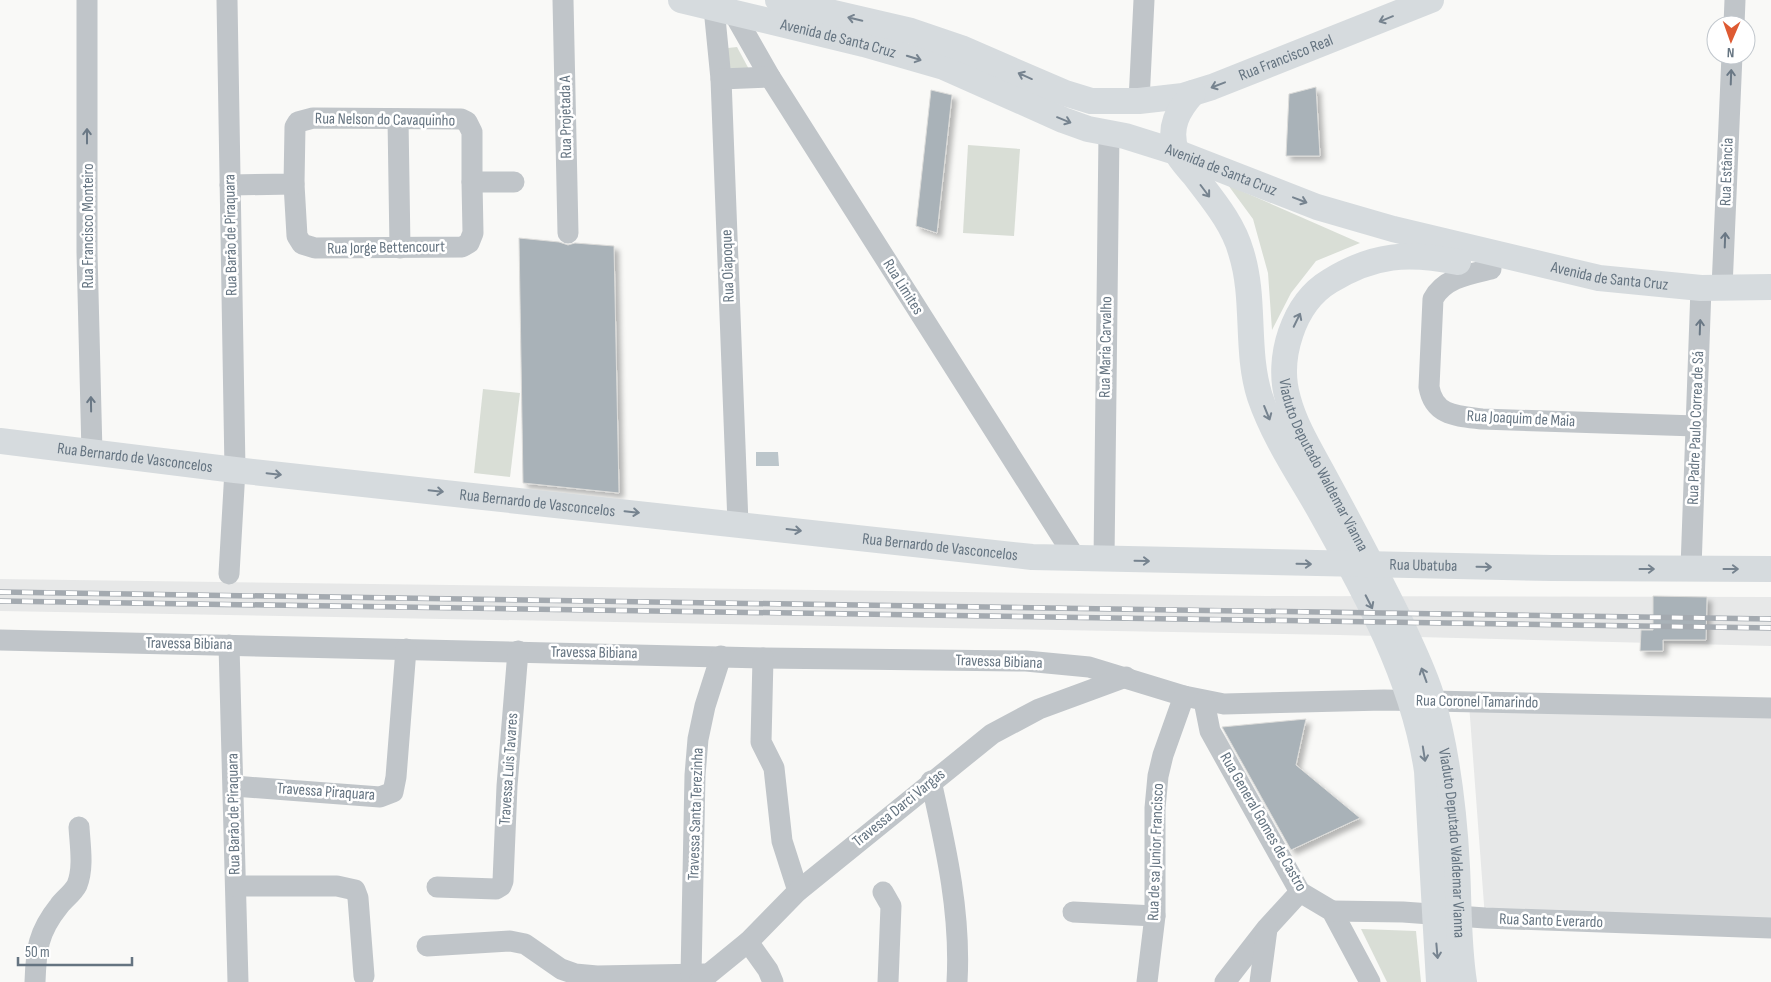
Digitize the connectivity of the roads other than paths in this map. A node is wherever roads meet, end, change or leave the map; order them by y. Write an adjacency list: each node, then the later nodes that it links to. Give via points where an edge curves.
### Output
1 (87, 0): 32 (street, Rua Francisco Monteiro, one-way to 1, via 87,252)
2 (226, 0): 23 (street, Rua Barão de Piraquara)
3 (564, 0): 24 (street, Rua Projetada A)
4 (681, 0): 9 (main road, Avenida de Santa Cruz)
5 (778, 0): 16 (main road, Avenida de Santa Cruz, one-way to 5, via 1082,98 911,31)
6 (1144, 0): 12 (street)
7 (1431, 0): 15 (main road, Rua Francisco Real, one-way to 15)
8 (1735, 0): 10 (street)
9 (724, 10): 13 (street, Rua Limites); 14 (street, Rua Oiapoque); 18 (main road, Avenida de Santa Cruz, one-way to 18, via 944,67 1063,120)
10 (1734, 15)
11 (1731, 65): 29 (street, Rua Estância, one-way to 11)
12 (1141, 69): 15 (street, via 1149,80); 16 (street)
13 (770, 76): 14 (street); 35 (street, Rua Limites)
14 (721, 79): 34 (street, Rua Oiapoque)
15 (1182, 95): 16 (main road, Rua Francisco Real); 19 (main road, via 1174,128)
16 (1139, 101)
17 (398, 119): 20 (street, Rua Nelson do Cavaquinho, via 467,122 472,132); 22 (street, Rua Nelson do Cavaquinho, via 313,118 298,122 294,134); 25 (street)
18 (1109, 133): 19 (main road, Avenida de Santa Cruz); 36 (street, Rua Maria Carvalho)
19 (1176, 152): 27 (main road, Avenida de Santa Cruz, one-way to 27, via 1317,207 1460,246); 75 (main road, Viaduto Deputado Waldemar Vianna, one-way to 75, via 1231,226 1242,252 1260,397 1384,630 1416,722 1427,771)
20 (472, 182): 21 (street); 25 (street, Rua Jorge Bettencourt, via 473,233 469,243 462,247)
21 (514, 182)
22 (294, 184): 23 (street); 25 (street, Rua Jorge Bettencourt, via 297,236 302,244 316,248)
23 (230, 185): 33 (street, Rua Barão de Piraquara)
24 (568, 233)
25 (400, 248)
26 (1492, 269): 27 (main road, Viaduto Deputado Waldemar Vianna, via 1548,278); 30 (street, Rua Joaquim de Maia, via 1453,280 1433,298 1429,386 1433,400 1448,414 1482,419); 76 (main road, Viaduto Deputado Waldemar Vianna, one-way to 26, via 1447,765 1431,696 1422,669 1374,567 1298,426 1287,397 1285,366 1288,340 1306,302 1325,284 1348,270 1373,260 1412,255)
27 (1599, 278): 29 (main road, Avenida de Santa Cruz)
28 (1771, 287): 29 (main road, Avenida de Santa Cruz)
29 (1712, 288): 30 (street, Rua Padre Paulo Correa de Sá, one-way to 29)
30 (1696, 426): 37 (street, Rua Padre Paulo Correa de Sá)
31 (0, 441): 32 (main road, Rua Bernardo de Vasconcelos)
32 (92, 453): 33 (main road, Rua Bernardo de Vasconcelos)
33 (235, 470): 34 (main road, Rua Bernardo de Vasconcelos, one-way to 34); 39 (street, Rua Barão de Piraquara)
34 (738, 524): 35 (main road, Rua Bernardo de Vasconcelos, one-way to 35, via 969,552)
35 (1076, 559): 36 (main road, Rua Ubatuba)
36 (1104, 560): 37 (main road, Rua Ubatuba, one-way to 37)
37 (1691, 568): 38 (main road, Rua Ubatuba, one-way to 38)
38 (1771, 569)
39 (229, 574)
40 (0, 640): 41 (street, Travessa Bibiana)
41 (230, 645): 42 (street, Travessa Bibiana); 50 (street, Rua Barão de Piraquara)
42 (406, 649): 43 (street, Travessa Bibiana); 50 (street, Travessa Piraquara, via 393,792 380,797)
43 (518, 651): 44 (street, Travessa Bibiana); 53 (street, Travessa Luis Tavares, via 501,886 488,889)
44 (721, 656): 45 (street, Travessa Bibiana); 65 (street, Travessa Santa Terezinha, via 705,706 695,775)
45 (763, 658): 46 (street, Travessa Bibiana, via 1026,661 1089,667); 54 (street, via 761,742 774,768 782,841)
46 (1126, 677): 47 (street, Travessa Bibiana); 49 (street, Travessa Darci Vargas, via 1018,718)
47 (1194, 698): 48 (street, Rua Coronel Tamarindo, via 1243,704 1447,701); 56 (street, Rua General Gomes de Castro); 59 (street, Rua de sa Junior Francisco, via 1163,755 1158,776)
48 (1771, 708)
49 (931, 781): 54 (street, Travessa Darci Vargas); 70 (street, via 955,899)
50 (234, 786): 52 (street, Rua Barão de Piraquara)
51 (79, 827): 66 (street, via 80,877 76,887 43,929 38,941)
52 (236, 886): 64 (street, via 337,886 355,890); 67 (street, Rua Barão de Piraquara)
53 (437, 887)
54 (798, 891): 62 (street, Travessa Darci Vargas)
55 (883, 892): 69 (street, via 891,906)
56 (1300, 892): 57 (street, Rua General Gomes de Castro); 60 (street)
57 (1332, 911): 61 (street, Rua Santo Everardo); 74 (street)
58 (1073, 912): 59 (street)
59 (1154, 916): 71 (street, Rua de sa Junior Francisco)
60 (1267, 928): 72 (street); 73 (street)
61 (1771, 928)
62 (748, 942): 65 (street, Travessa Darci Vargas); 68 (street)
63 (427, 946): 65 (street, via 510,941 524,944 561,969 575,974)
64 (364, 976)
65 (700, 977)
66 (35, 982)
67 (238, 982)
68 (773, 982)
69 (888, 982)
70 (957, 982)
71 (1147, 982)
72 (1225, 982)
73 (1260, 982)
74 (1370, 982)
75 (1440, 982)
76 (1464, 982)

